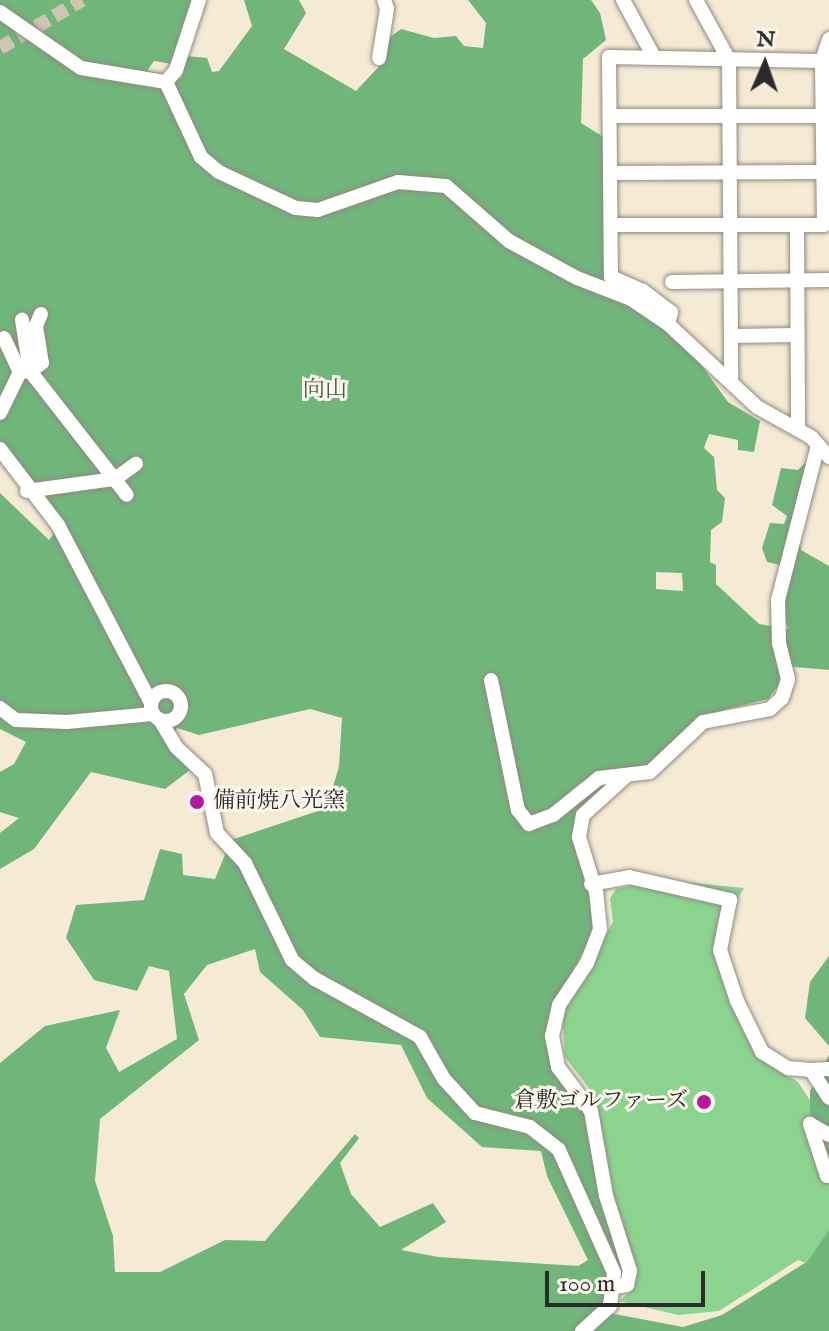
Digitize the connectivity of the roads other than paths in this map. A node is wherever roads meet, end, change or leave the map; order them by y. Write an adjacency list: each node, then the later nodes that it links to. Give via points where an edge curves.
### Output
1 (199, 0): 11 (street, via 176,70)
2 (384, 0): 8 (street)
3 (623, 0): 7 (street)
4 (696, 0): 9 (street)
5 (0, 12): 11 (street, via 81,68)
6 (829, 39): 10 (street)
7 (654, 57): 9 (street); 12 (street, via 609,57)
8 (379, 58)
9 (729, 60): 10 (street); 13 (street)
10 (822, 61): 14 (street)
11 (166, 82): 27 (street, via 201,157 267,197 318,210 398,182 434,181 461,196 509,241 577,278 631,299)
12 (610, 116): 13 (street); 16 (street)
13 (730, 116): 14 (street); 17 (street)
14 (825, 121): 15 (street)
15 (824, 172): 17 (street); 19 (street, via 824,225)
16 (610, 173): 17 (street); 18 (street)
17 (731, 173): 20 (street)
18 (611, 225): 20 (street); 27 (street, via 611,277 643,291 671,312)
19 (797, 226): 20 (street); 22 (street)
20 (732, 227): 24 (street)
21 (829, 280): 22 (street)
22 (797, 281): 24 (street); 28 (street)
23 (672, 282): 24 (street)
24 (731, 282): 29 (street)
25 (41, 314): 31 (street, via 36,326 42,363)
26 (22, 320): 31 (street)
27 (668, 324): 32 (street)
28 (797, 335): 29 (street); 34 (street)
29 (731, 336): 32 (street)
30 (4, 338): 31 (street)
31 (25, 372): 33 (street); 39 (street)
32 (731, 382): 34 (street, via 757,407)
33 (0, 413)
34 (798, 428): 35 (street)
35 (818, 445): 37 (street); 45 (street, via 778,600 779,643 788,679 782,698 770,709 703,722 650,772)
36 (0, 449): 40 (street)
37 (829, 457)
38 (136, 464): 39 (street)
39 (115, 479): 40 (street); 41 (street)
40 (27, 491): 44 (street, via 58,525)
41 (127, 495)
42 (491, 680): 45 (street, via 518,810 529,824 545,820 599,778)
43 (0, 708): 44 (street, via 16,720 67,722)
44 (155, 713): 52 (street, via 176,747 205,774 217,833 245,863 292,960 315,979 406,1025 475,1113 545,1135 571,1173 614,1273)
45 (626, 776): 46 (street, via 583,815 579,837)
46 (591, 884): 48 (street, via 629,877 730,900 720,950 737,1001 762,1052 788,1068); 52 (street, via 600,929 587,963 559,1005 552,1036 558,1067 591,1111 606,1196 630,1271 627,1285)
47 (829, 1069): 48 (street)
48 (811, 1070): 49 (street)
49 (829, 1098)
50 (829, 1135): 51 (street, via 810,1124)
51 (827, 1176)
52 (614, 1287): 53 (street, via 610,1306)
53 (582, 1331)

